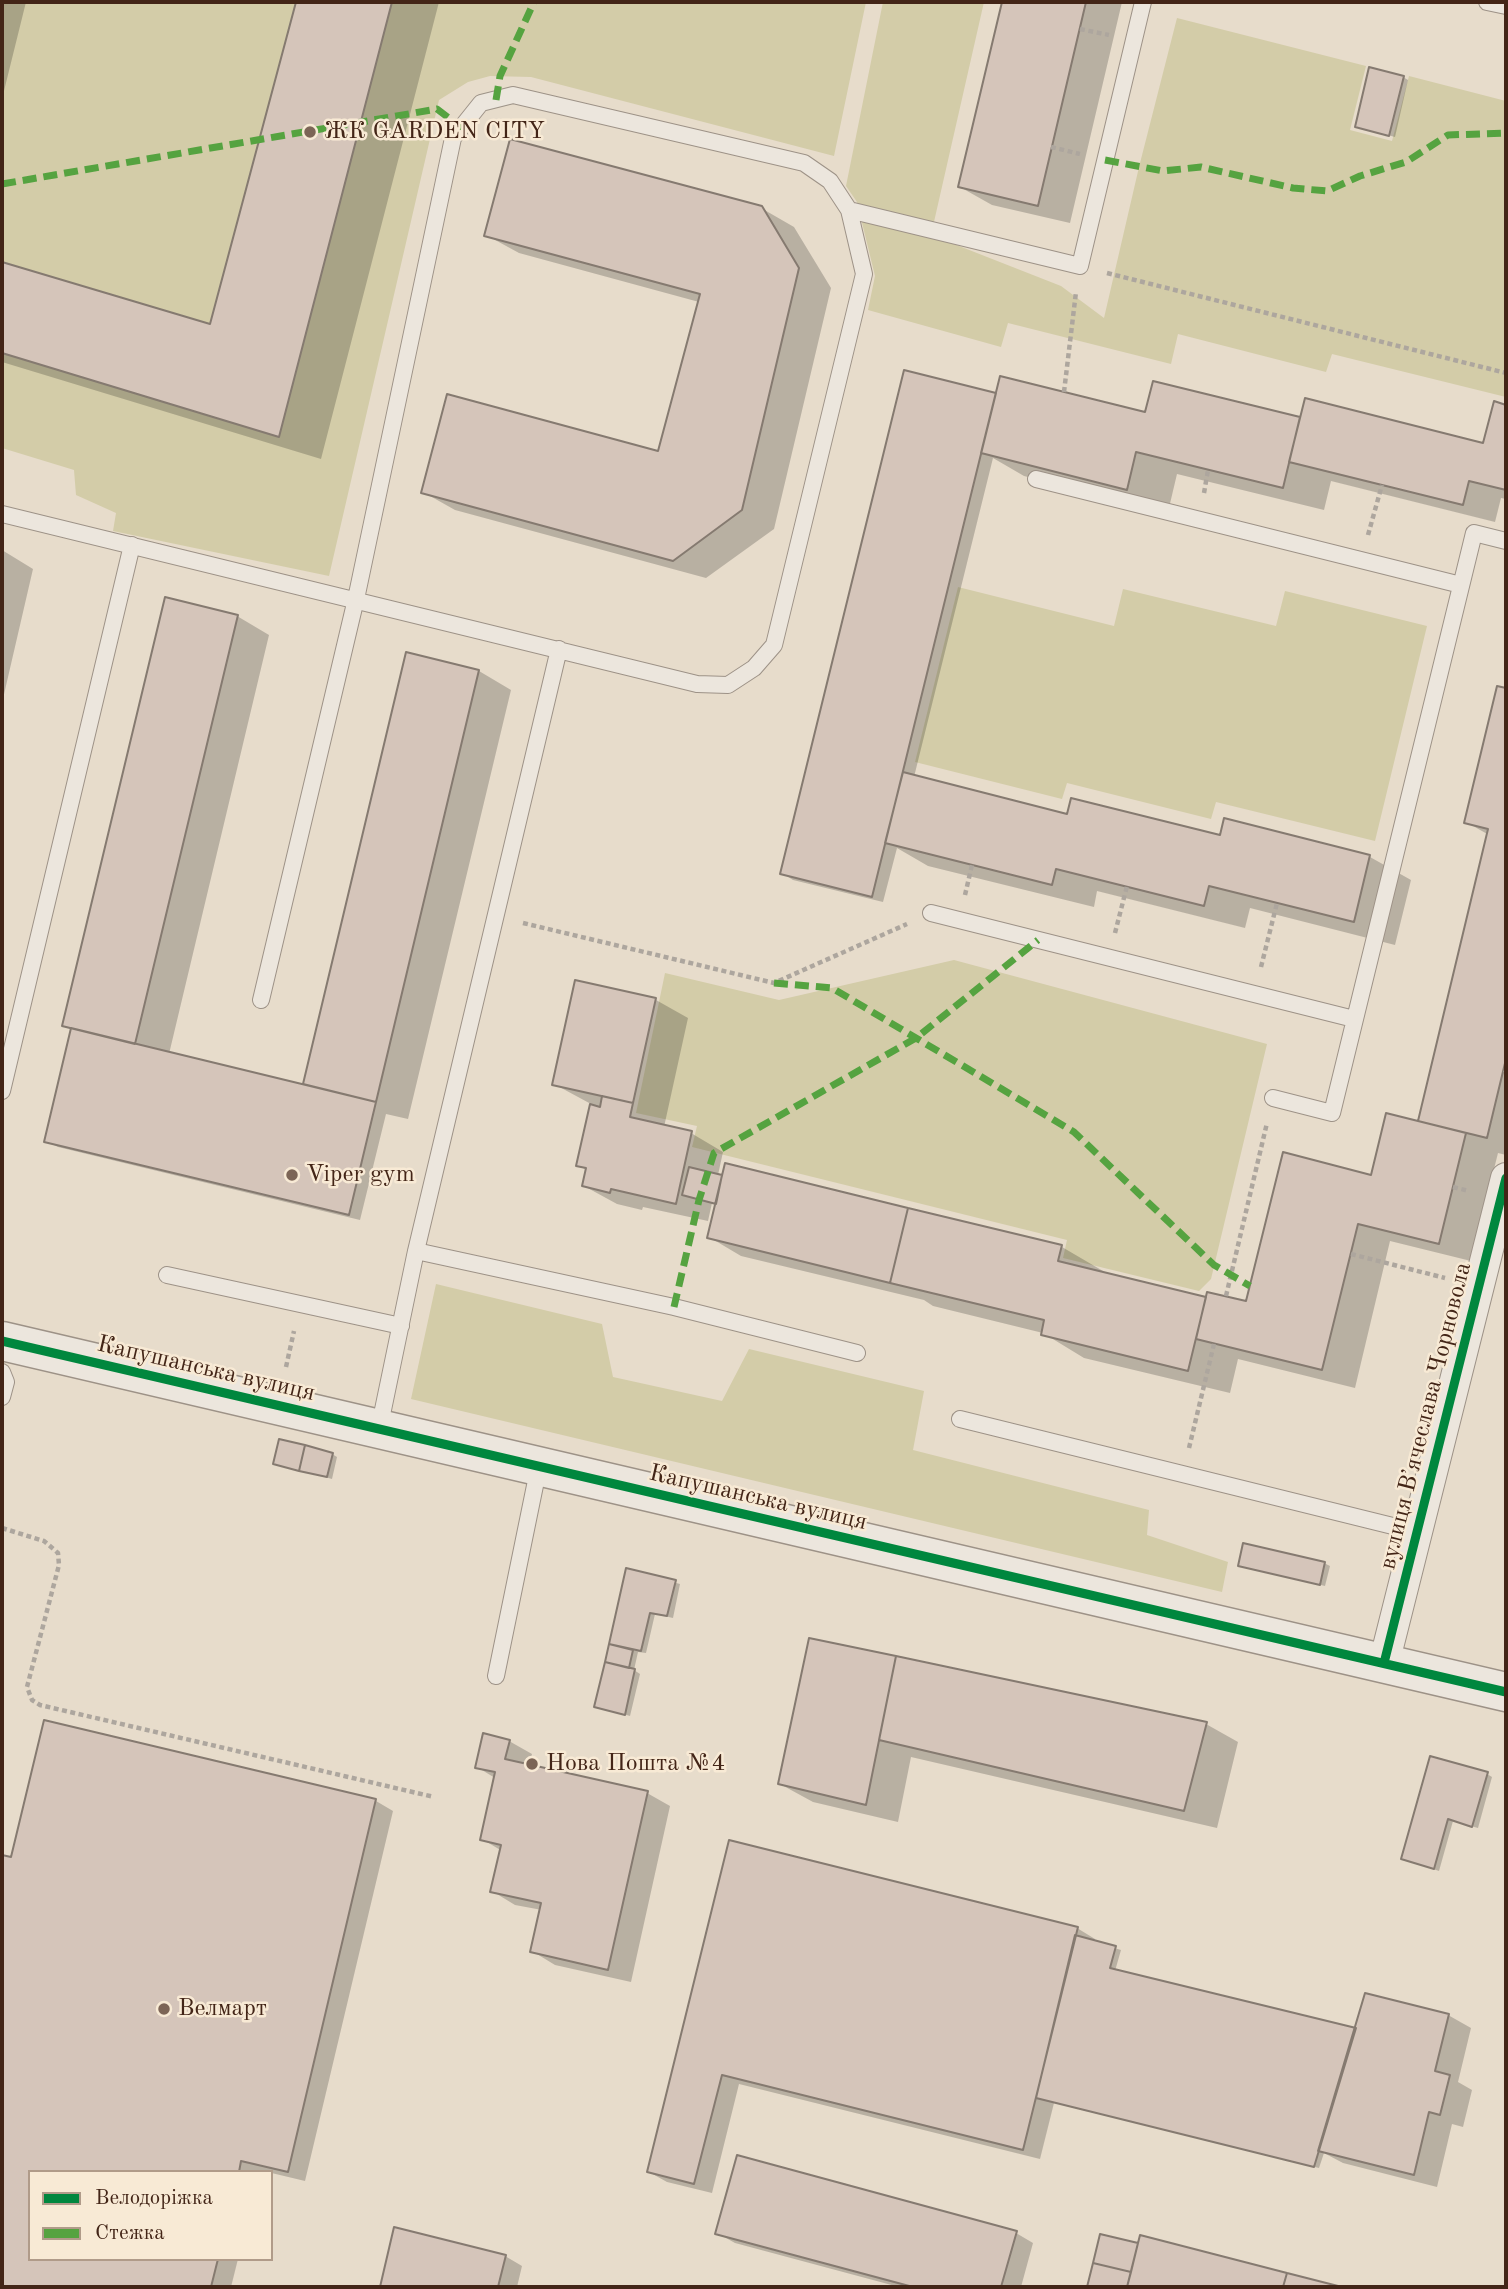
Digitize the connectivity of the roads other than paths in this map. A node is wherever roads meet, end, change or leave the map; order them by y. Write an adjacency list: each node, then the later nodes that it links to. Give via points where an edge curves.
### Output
1 (1143, 2): 4 (lane, via 1080,266)
2 (1487, 2): 3 (lane)
3 (1506, 6)
4 (849, 210): 10 (lane, via 830,181 804,163 513,95 481,103 453,138); 11 (lane, via 864,274 774,645 754,668 728,685 697,684)
5 (1036, 479): 9 (lane)
6 (2, 514): 8 (lane)
7 (1506, 541): 9 (lane, via 1475,533)
8 (132, 545): 10 (lane); 15 (lane)
9 (1461, 585): 14 (lane)
10 (356, 599): 11 (lane); 13 (lane)
11 (559, 649): 18 (lane)
12 (931, 913): 14 (lane)
13 (261, 999)
14 (1354, 1019): 16 (lane, via 1332,1112)
15 (2, 1091)
16 (1273, 1098)
17 (1506, 1178): 28 (street, вулиця Вʼячеслава Чорновола)
18 (416, 1251): 20 (lane); 22 (lane, via 674,1307)
19 (167, 1275): 20 (lane)
20 (401, 1326): 26 (lane)
21 (2, 1341): 26 (street, Капушанська вулиця)
22 (857, 1353)
23 (2, 1372): 24 (lane, via 6,1382)
24 (2, 1397)
25 (960, 1419): 28 (lane)
26 (379, 1429): 27 (street, Капушанська вулиця)
27 (539, 1466): 29 (street, Капушанська вулиця); 30 (lane)
28 (1416, 1532): 29 (street, вулиця Вʼячеслава Чорновола)
29 (1384, 1663): 31 (street, Капушанська вулиця)
30 (496, 1676)
31 (1506, 1692)

